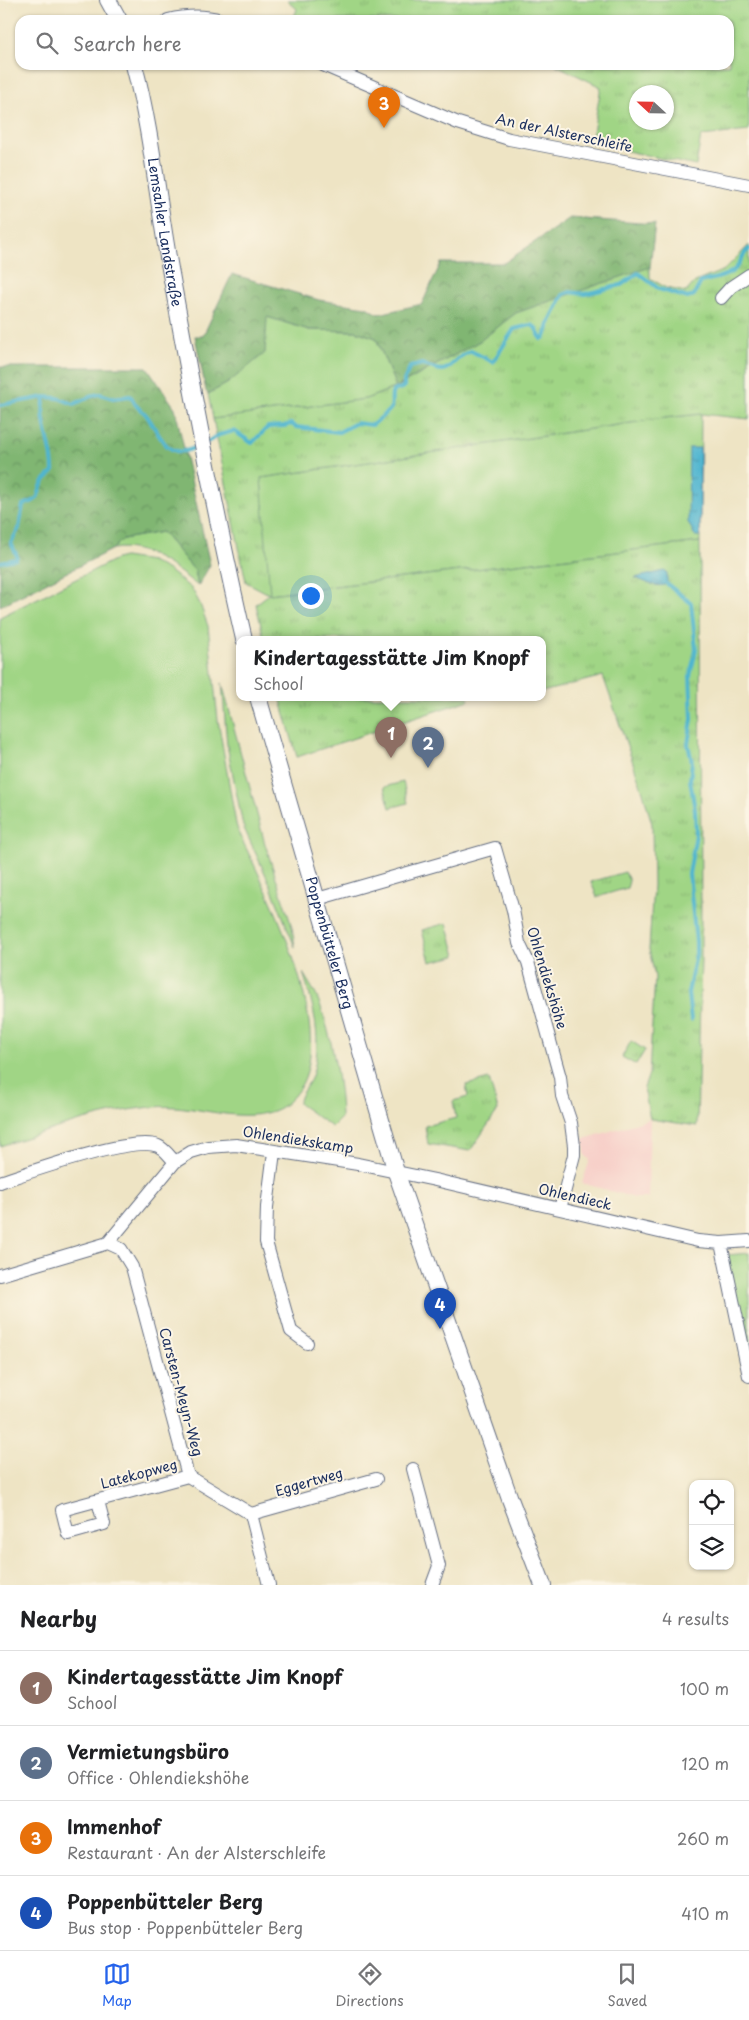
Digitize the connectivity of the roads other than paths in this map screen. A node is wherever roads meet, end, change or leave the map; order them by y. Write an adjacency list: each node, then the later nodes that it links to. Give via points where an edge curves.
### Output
1 (108, 0): 2 (main road)
2 (116, 15)
3 (135, 70): 8 (main road, Lemsahler Landstraße, via 171,274)
4 (335, 70): 5 (street, An der Alsterschleife, via 451,120 509,139)
5 (749, 185)
6 (749, 275): 7 (street)
7 (721, 298)
8 (243, 636)
9 (259, 701): 10 (main road, Poppenbütteler Berg)
10 (318, 899): 13 (main road, Poppenbütteler Berg); 15 (street, Ohlendiekshöhe, via 495,848 513,910 515,929 528,962 560,1077 574,1140 574,1155)
11 (274, 1152): 12 (street, Ohlendiekskamp, via 224,1145 191,1152); 13 (street, Ohlendiekskamp); 20 (street, via 266,1242 291,1331)
12 (176, 1162): 14 (street, via 158,1146 116,1147); 17 (street, Ohlendiekskamp)
13 (396, 1172): 15 (street, Ohlendieck); 29 (main road, Poppenbütteler Berg)
14 (0, 1182)
15 (560, 1209): 18 (street, Ohlendieck, via 698,1241)
16 (749, 1241): 18 (street, Ohlendieck)
17 (108, 1243): 19 (street); 23 (street, Carsten-Meyn-Weg, via 121,1249 132,1266)
18 (721, 1243): 21 (street)
19 (0, 1275)
20 (307, 1343)
21 (749, 1376)
22 (413, 1469): 28 (street, via 439,1566)
23 (188, 1476): 25 (street, Latekopweg); 26 (street, Carsten-Meyn-Weg)
24 (376, 1479): 26 (street, Eggertweg)
25 (98, 1501)
26 (250, 1514): 27 (street)
27 (269, 1585)
28 (432, 1585)
29 (543, 1585)

